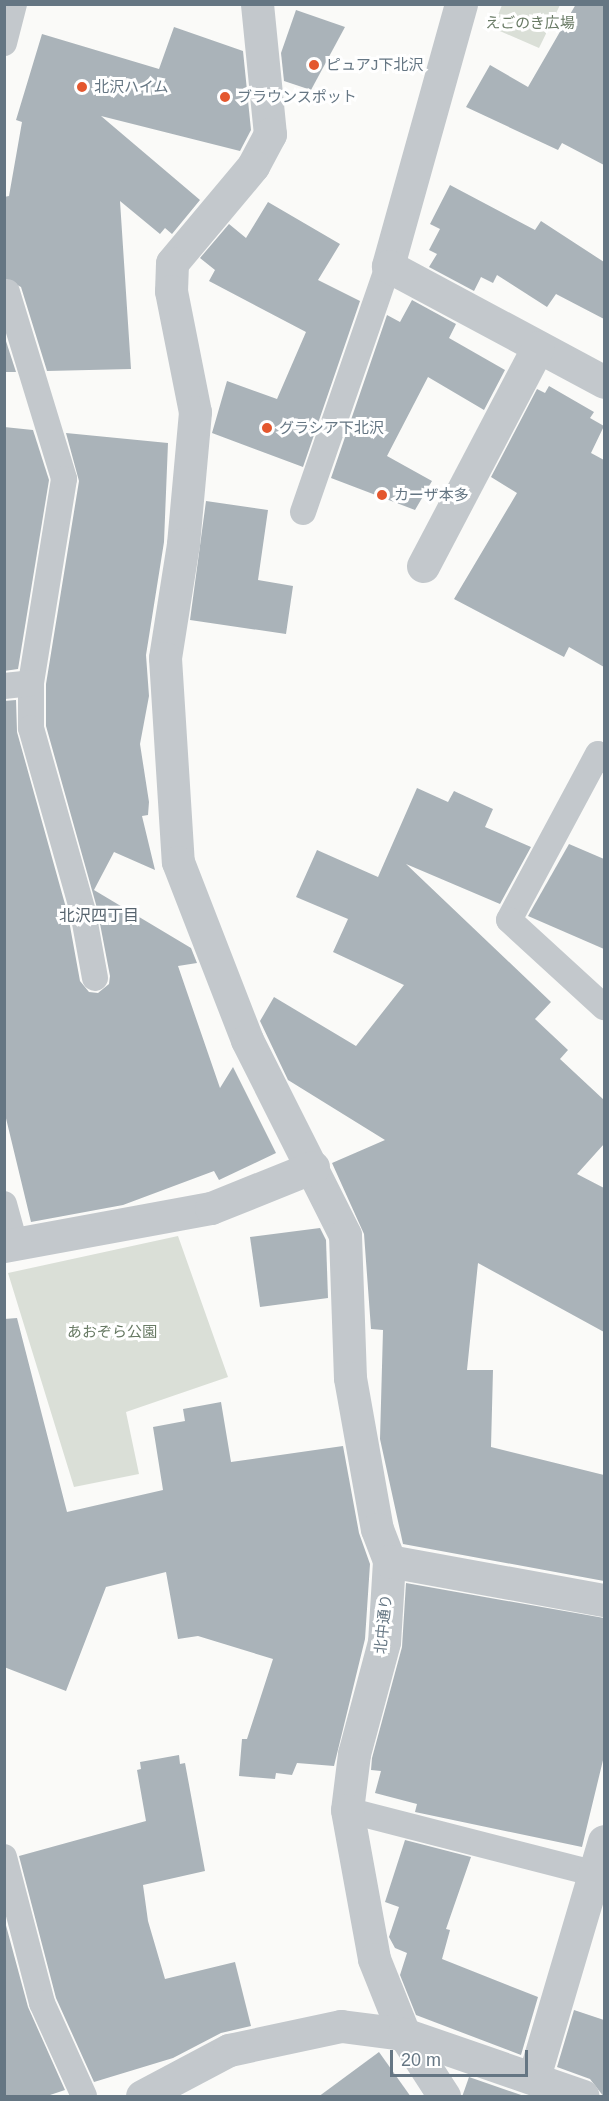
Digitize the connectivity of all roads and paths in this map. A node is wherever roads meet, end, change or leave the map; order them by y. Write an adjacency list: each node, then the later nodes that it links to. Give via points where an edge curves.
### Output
1 (14, 4): 4 (lane)
2 (257, 4): 16 (street, 北中通り, via 270,134 253,166 172,263 171,291 195,412 183,544 165,658 178,862 247,1040)
3 (461, 4): 5 (street)
4 (4, 43)
5 (388, 266): 7 (street); 9 (lane)
6 (5, 288): 11 (lane, via 64,479)
7 (538, 347): 8 (street); 10 (street)
8 (604, 382)
9 (303, 513)
10 (423, 566)
11 (31, 683): 12 (lane); 14 (lane, via 31,728 83,912)
12 (4, 686)
13 (604, 760): 15 (lane, via 598,754 509,920)
14 (95, 978)
15 (604, 1008)
16 (305, 1155): 18 (street, via 210,1208); 19 (street, 北中通り, via 345,1235 350,1378 377,1529)
17 (4, 1204): 18 (lane)
18 (10, 1245)
19 (389, 1561): 20 (street); 21 (street, 北中通り, via 384,1642 354,1754)
20 (604, 1600)
21 (347, 1810): 24 (lane); 25 (street, 北中通り, via 374,1959)
22 (604, 1841): 24 (street)
23 (4, 1857): 27 (lane, via 42,2003)
24 (600, 1875): 26 (street)
25 (404, 2034): 26 (street); 28 (street, via 341,2026 280,2036 229,2050); 29 (street, 北中通り)
26 (534, 2077): 30 (street)
27 (84, 2097)
28 (141, 2097)
29 (444, 2097)
30 (583, 2097)

